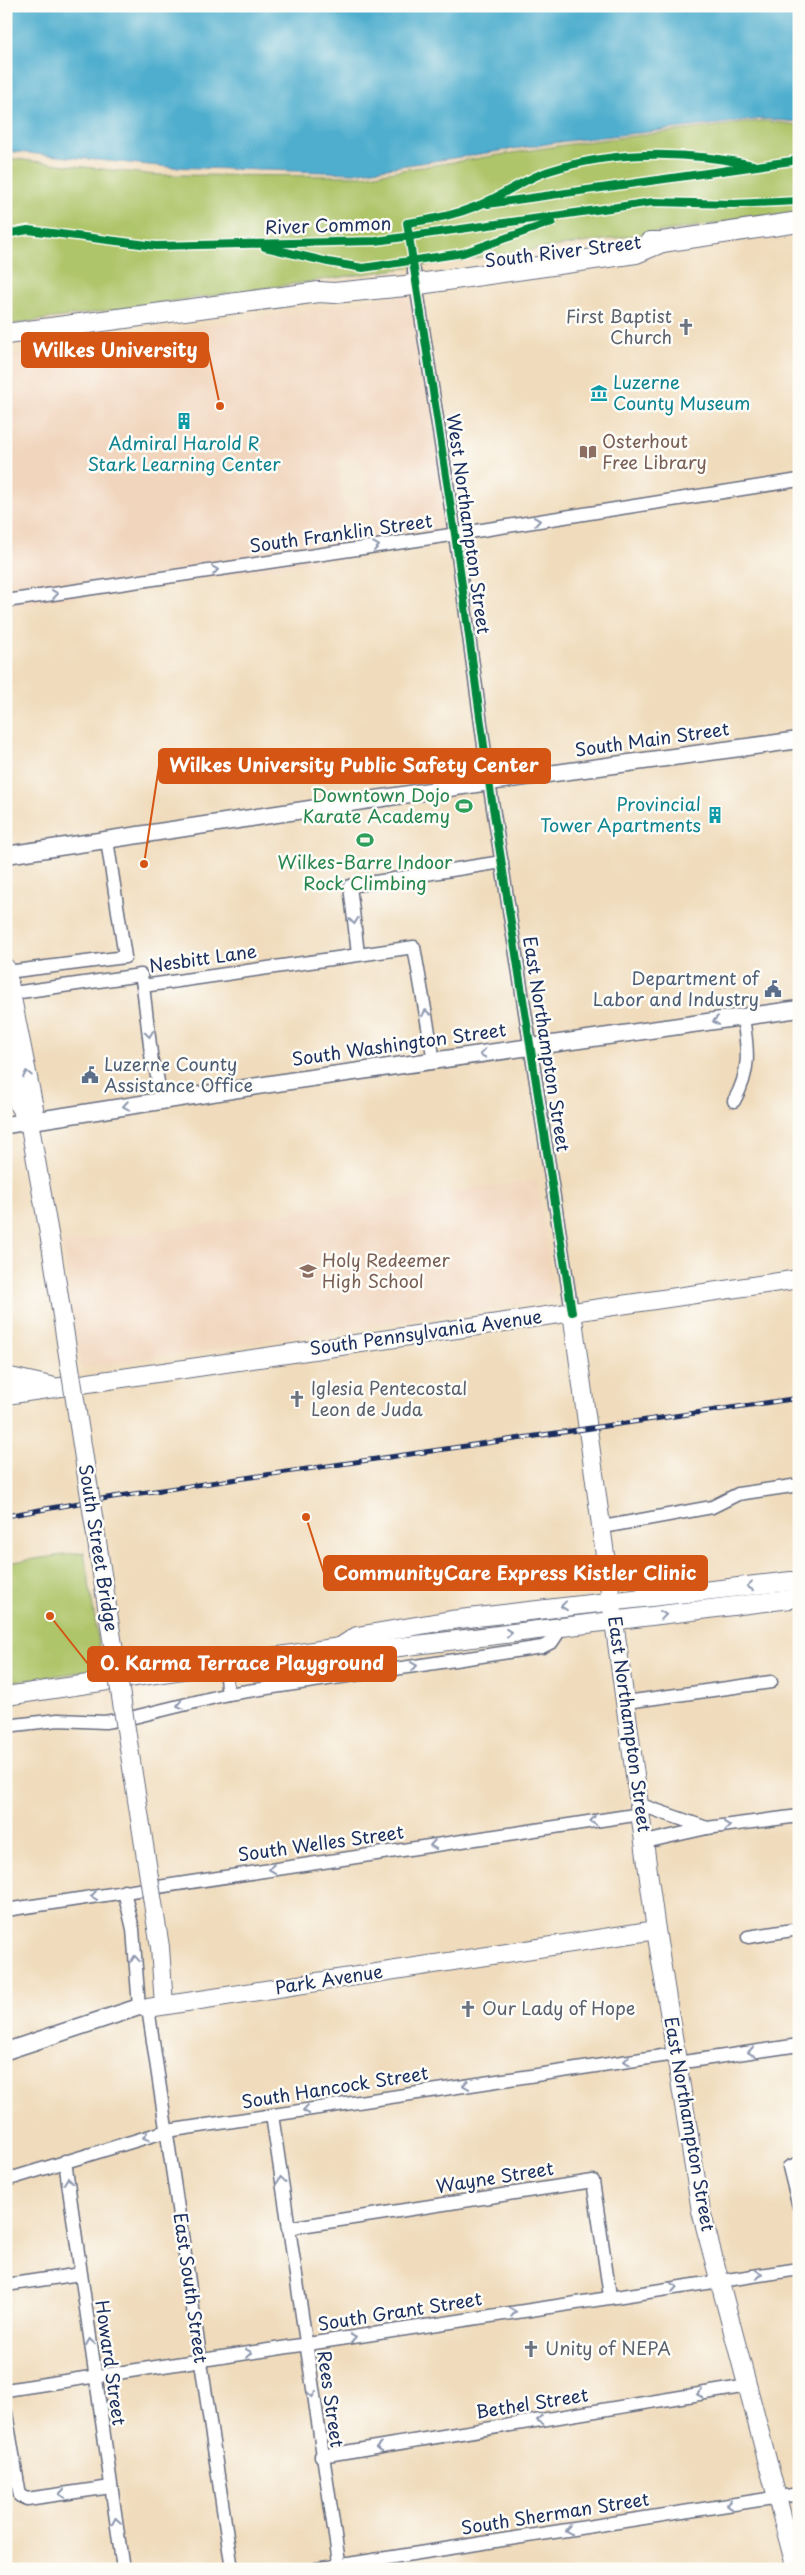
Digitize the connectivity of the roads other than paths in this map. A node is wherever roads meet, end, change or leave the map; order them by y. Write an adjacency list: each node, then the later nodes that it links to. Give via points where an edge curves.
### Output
1 (799, 222): 2 (main road, South River Street, via 662,242 636,253)
2 (415, 278): 3 (main road, South River Street, via 334,293 318,292); 5 (street, West Northampton Street)
3 (6, 334)
4 (799, 480): 5 (street, South Franklin Street, one-way to 4)
5 (455, 534): 6 (street, South Franklin Street, one-way to 5); 8 (street, West Northampton Street)
6 (6, 601)
7 (799, 740): 8 (street, South Main Street)
8 (489, 782): 9 (street, South Main Street); 11 (street, East Northampton Street)
9 (107, 840): 10 (street, South Main Street); 13 (street, via 125,956)
10 (6, 855)
11 (502, 862): 12 (street, one-way to 12, via 350,886); 19 (street, East Northampton Street)
12 (358, 954): 14 (street, Nesbitt Lane); 20 (street, Nesbitt Lane, one-way to 12, via 414,947)
13 (7, 970): 15 (main road)
14 (143, 986): 15 (street, Nesbitt Lane, via 141,975); 21 (street, one-way to 21, via 152,1062)
15 (9, 998): 23 (main road, one-way to 15, via 34,1108)
16 (799, 1009): 17 (street, South Washington Street)
17 (743, 1017): 19 (street, South Washington Street, one-way to 19); 22 (street, via 747,1068)
18 (6, 1043): 23 (main road, via 18,1106)
19 (532, 1047): 20 (street, South Washington Street, one-way to 20); 26 (street, East Northampton Street)
20 (434, 1061): 21 (street, South Washington Street)
21 (161, 1100): 23 (street, South Washington Street, one-way to 23)
22 (734, 1101)
23 (30, 1121): 24 (street, South Washington Street); 55 (main road, South Street Bridge, bridge, via 160,1947)
24 (6, 1125)
25 (799, 1279): 26 (main road, South Pennsylvania Avenue)
26 (572, 1312): 28 (main road, South Pennsylvania Avenue); 31 (main road, East Northampton Street)
27 (6, 1376): 28 (main road, South Pennsylvania Avenue)
28 (54, 1387): 29 (main road, South Pennsylvania Avenue)
29 (6, 1395)
30 (799, 1485): 31 (street, via 738,1494 712,1507)
31 (603, 1527): 34 (main road, East Northampton Street)
32 (799, 1583): 34 (main road, one-way to 34, via 791,1581)
33 (799, 1594): 35 (main road, one-way to 33, via 790,1599)
34 (612, 1601): 35 (main road, East Northampton Street); 38 (main road, one-way to 38, via 451,1620 358,1636)
35 (615, 1621): 36 (main road); 44 (main road, East Northampton Street)
36 (562, 1627): 37 (main road, one-way to 36); 39 (street, via 552,1642 542,1647)
37 (472, 1636): 38 (main road, via 359,1652); 39 (street)
38 (340, 1647): 40 (main road)
39 (469, 1658): 42 (street, one-way to 39)
40 (224, 1663): 42 (street); 43 (main road)
41 (771, 1682): 44 (street)
42 (228, 1694): 45 (street, one-way to 45, via 105,1722 58,1720)
43 (6, 1696)
44 (626, 1702): 46 (main road, East Northampton Street)
45 (6, 1726)
46 (641, 1810): 48 (street); 49 (main road, East Northampton Street); 50 (street, South Welles Street, one-way to 50)
47 (799, 1816): 48 (street, one-way to 47)
48 (707, 1828): 49 (street)
49 (646, 1842): 52 (main road, East Northampton Street)
50 (124, 1891): 51 (street, South Welles Street, one-way to 51); 55 (street, East South Street, one-way to 50)
51 (6, 1910)
52 (656, 1930): 55 (main road, Park Avenue); 58 (main road, East Northampton Street)
53 (799, 1930): 54 (street)
54 (748, 1937)
55 (150, 2007): 57 (street, Park Avenue); 60 (street, East South Street)
56 (799, 2044): 58 (street, South Hancock Street, one-way to 58)
57 (6, 2051)
58 (676, 2059): 59 (street, South Hancock Street, one-way to 59); 68 (main road, East Northampton Street, via 701,2210)
59 (272, 2115): 60 (street, South Hancock Street); 65 (street, Rees Street, one-way to 59)
60 (167, 2131): 61 (street, South Hancock Street, one-way to 61); 72 (street, East South Street)
61 (65, 2161): 63 (street, South Hancock Street); 67 (street, Howard Street, one-way to 61)
62 (799, 2163): 64 (street, via 789,2167)
63 (6, 2180)
64 (799, 2207)
65 (288, 2228): 70 (street, Wayne Street, via 593,2181); 71 (street, Rees Street)
66 (799, 2269): 68 (street, South Grant Street, one-way to 66)
67 (80, 2274): 69 (street); 73 (street, Howard Street, one-way to 67)
68 (720, 2280): 70 (street, South Grant Street, one-way to 68); 74 (main road, East Northampton Street)
69 (6, 2285)
70 (610, 2296): 71 (street, South Grant Street, one-way to 70)
71 (305, 2346): 72 (street, South Grant Street, one-way to 71); 77 (street, Rees Street, one-way to 77)
72 (201, 2360): 73 (street, South Grant Street); 83 (street, East South Street)
73 (95, 2377): 75 (street, South Grant Street); 78 (street, Howard Street)
74 (748, 2386): 77 (street, Bethel Street, one-way to 77); 80 (main road, East Northampton Street)
75 (6, 2390)
76 (6, 2412): 78 (street, one-way to 76, via 27,2499 20,2496)
77 (321, 2456): 81 (street, Rees Street)
78 (111, 2487): 82 (street, Howard Street, one-way to 78)
79 (799, 2494): 80 (street, South Sherman Street)
80 (777, 2497): 81 (street, South Sherman Street, one-way to 81); 85 (main road, East Northampton Street)
81 (339, 2567): 84 (street, South Sherman Street)
82 (123, 2569)
83 (232, 2569)
84 (316, 2569)
85 (796, 2569)

